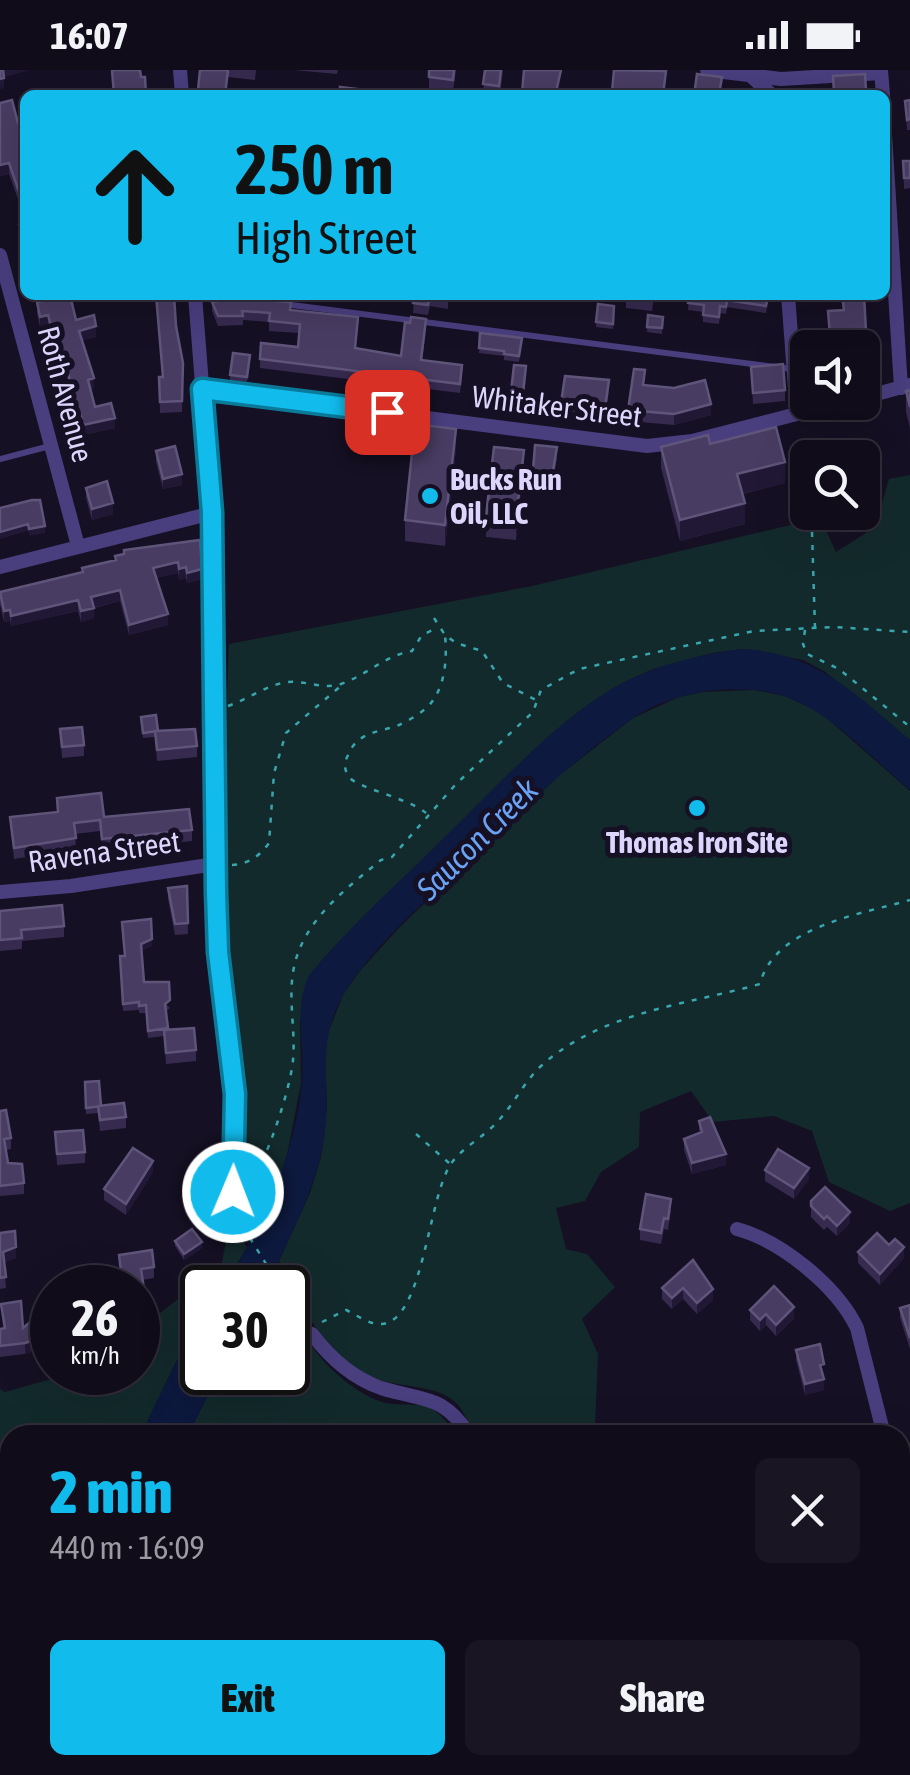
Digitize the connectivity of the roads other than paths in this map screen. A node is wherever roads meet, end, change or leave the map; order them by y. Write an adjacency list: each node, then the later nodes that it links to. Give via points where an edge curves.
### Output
1 (707, 70): 3 (street)
2 (881, 71): 3 (street, via 781,79)
3 (746, 73): 4 (street)
4 (766, 90)
5 (890, 197): 12 (street)
6 (0, 256): 16 (street, Roth Avenue)
7 (195, 300): 13 (street)
8 (255, 300): 11 (lane)
9 (788, 300): 10 (street)
10 (791, 330)
11 (790, 368)
12 (905, 386): 14 (street)
13 (202, 389): 15 (street, Whitaker Street, via 647,446); 18 (street)
14 (880, 393)
15 (790, 416)
16 (51, 446): 17 (lane); 19 (street, Roth Avenue)
17 (0, 459)
18 (212, 512): 19 (street); 21 (street)
19 (78, 546): 20 (street)
20 (0, 567)
21 (220, 864): 22 (street, Ravena Street); 23 (street, via 218,952 235,1094 233,1192)
22 (0, 892)
23 (241, 1224)
24 (736, 1230): 27 (street, via 774,1244 850,1314)
25 (312, 1334): 26 (street, via 358,1377 433,1400)
26 (462, 1425)
27 (881, 1425)

